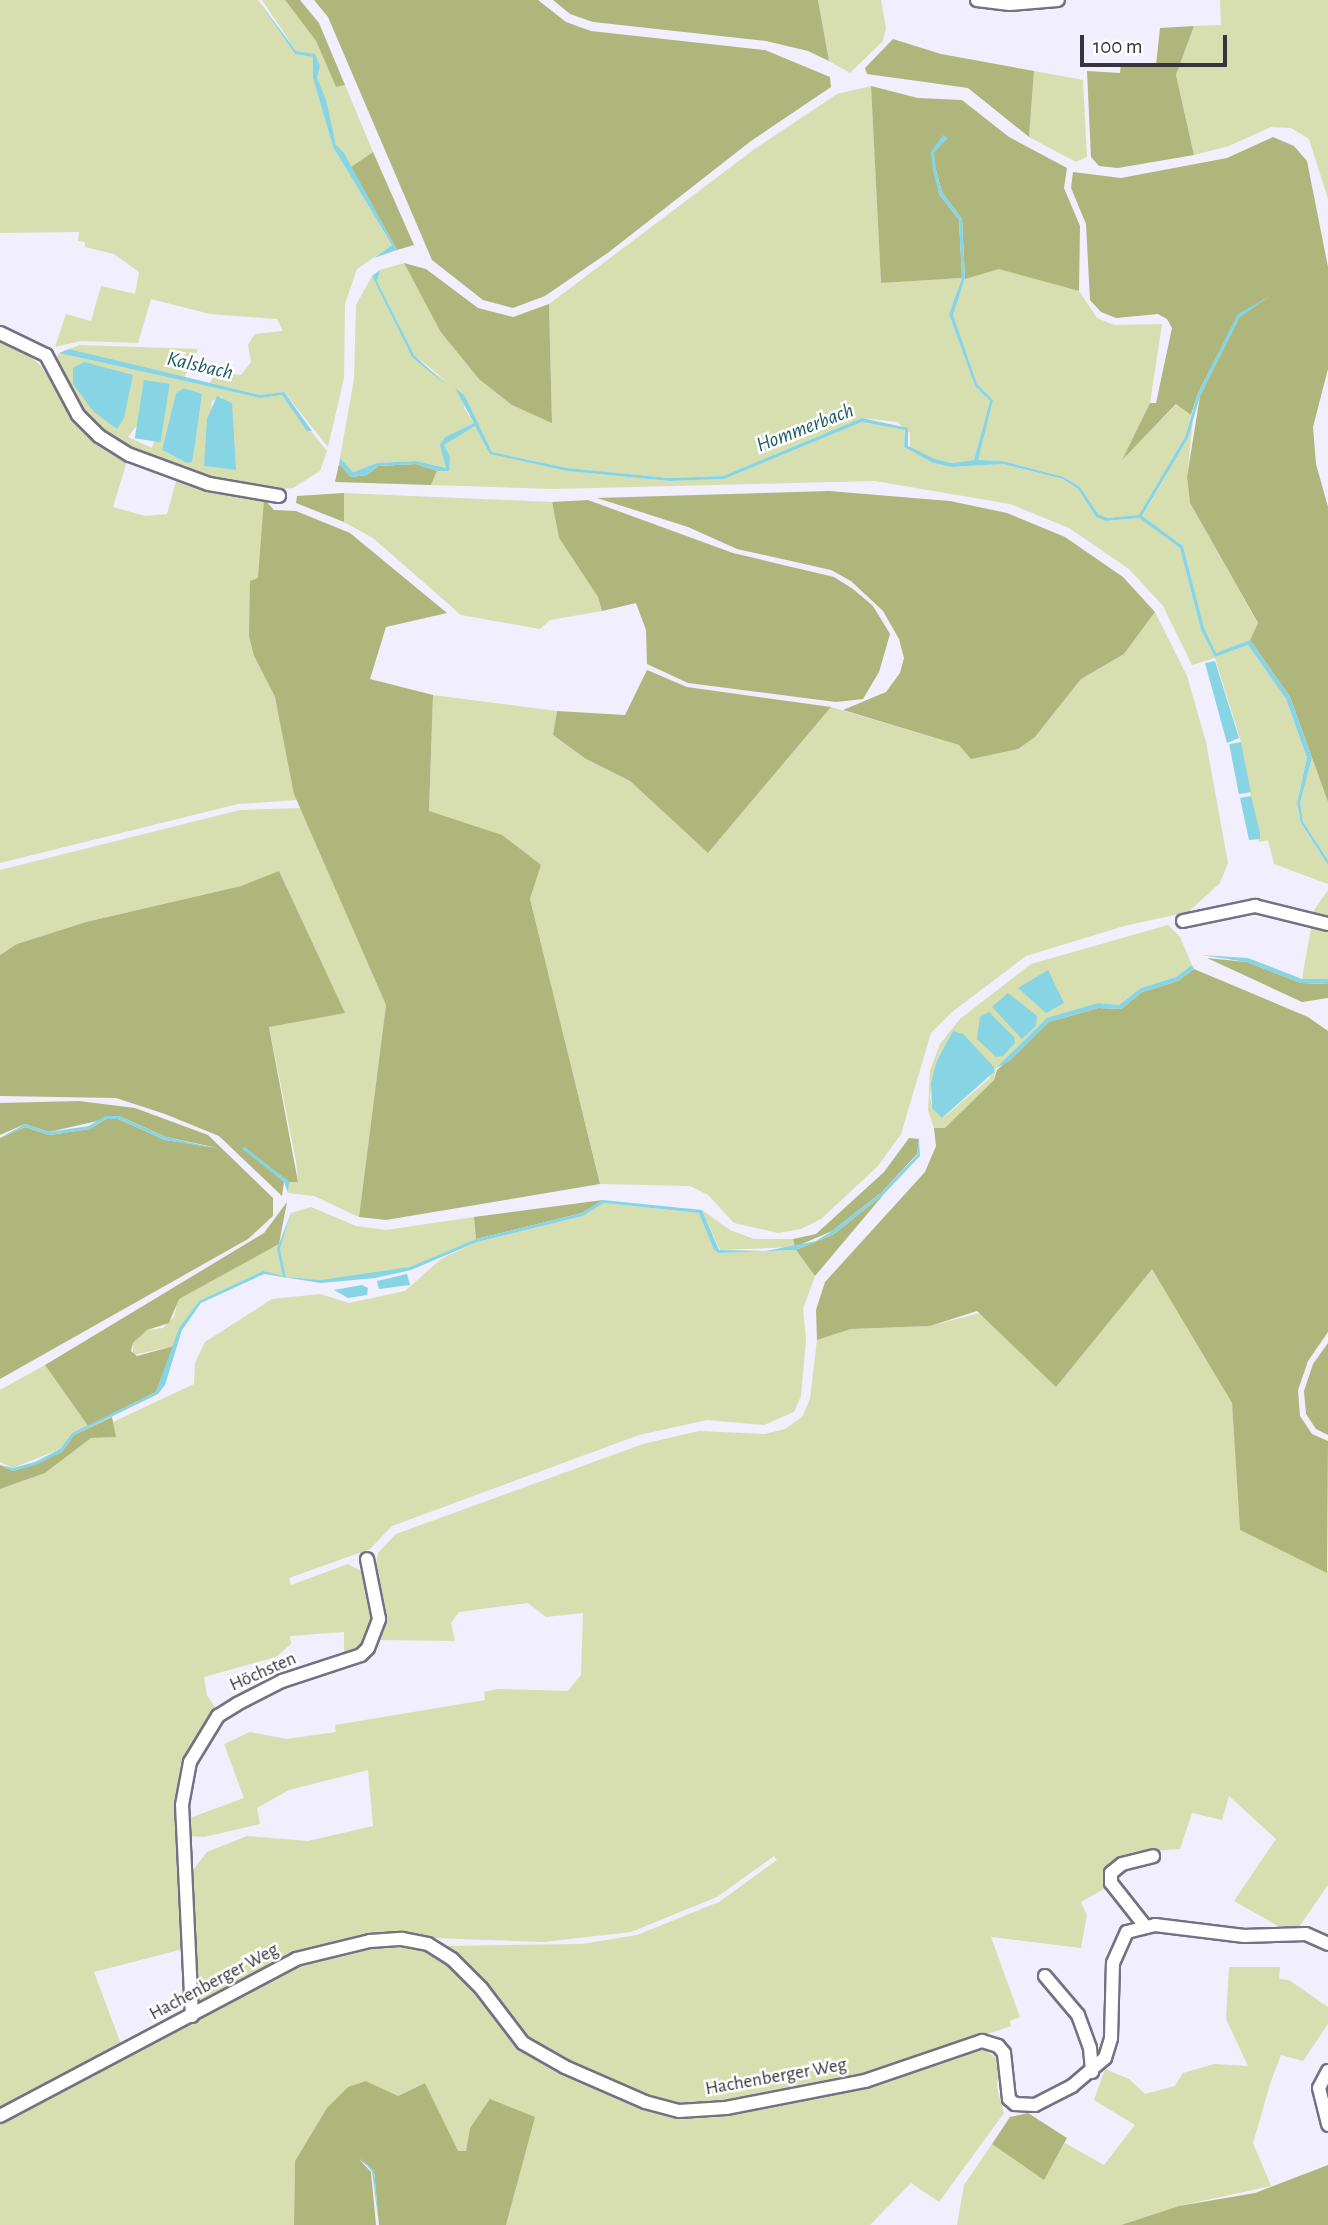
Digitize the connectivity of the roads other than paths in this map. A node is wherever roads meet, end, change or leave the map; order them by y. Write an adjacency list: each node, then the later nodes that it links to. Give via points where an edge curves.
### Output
1 (977, 0): 2 (street, via 1010,4)
2 (1058, 0)
3 (0, 333): 4 (street, via 46,355 78,415 99,436 130,455 209,484)
4 (279, 496)
5 (1182, 920): 6 (street, via 1255,906)
6 (1328, 924)
7 (367, 1559): 12 (street, Höchsten, via 379,1619 368,1648 237,1704 214,1721 190,1762 182,1805)
8 (1153, 1856): 9 (street, via 1122,1864 1111,1873 1111,1883)
9 (1146, 1926): 10 (street, via 1244,1936 1306,1934); 14 (street, Hachenberger Weg, via 1127,1932 1119,1942 1113,1963 1111,2038 1105,2058)
10 (1328, 1944)
11 (1045, 1976): 14 (street, via 1078,2015 1090,2048)
12 (192, 2016): 14 (street, Hachenberger Weg, via 296,1959 333,1947 402,1939 428,1944 452,1959 481,1988 508,2028 543,2056 645,2102 679,2111 726,2108 865,2081 982,2041 1004,2053 1006,2090 1015,2104 1044,2102); 15 (street, Hachenberger Weg)
13 (1328, 2071): 16 (street, via 1320,2088)
14 (1092, 2072)
15 (0, 2116)
16 (1328, 2125)

